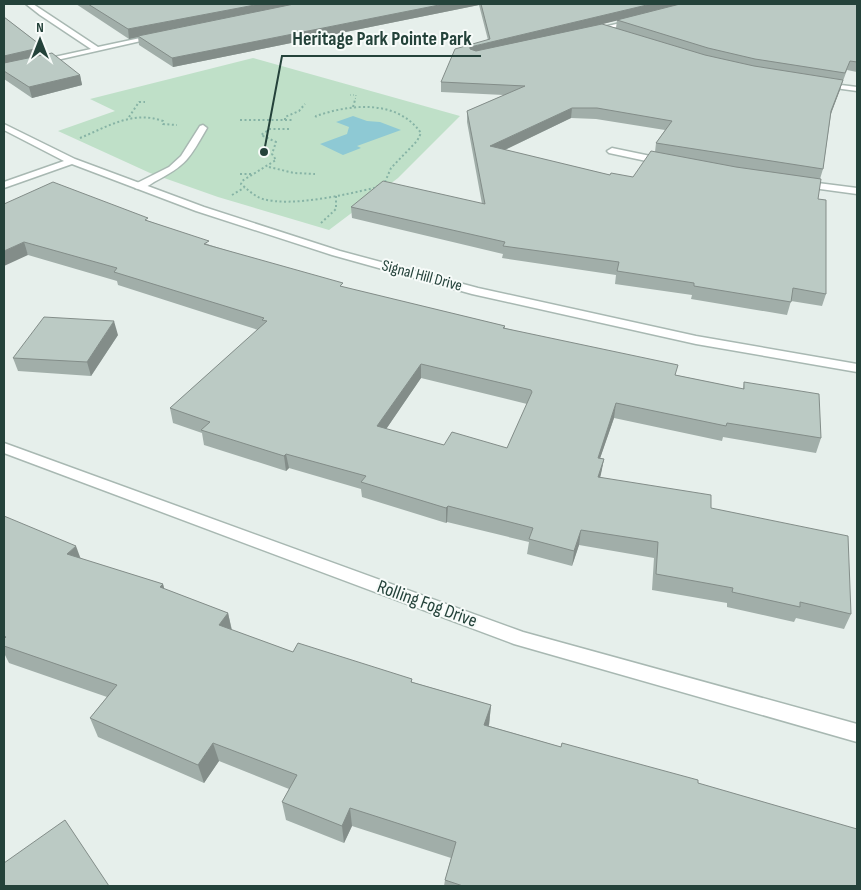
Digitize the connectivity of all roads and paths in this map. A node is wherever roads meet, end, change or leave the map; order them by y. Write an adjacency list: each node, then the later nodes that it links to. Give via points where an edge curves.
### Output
1 (30, 4): 7 (street)
2 (647, 18): 3 (street)
3 (601, 29): 4 (street); 6 (street)
4 (581, 34)
5 (164, 35): 7 (street)
6 (619, 35)
7 (96, 49): 8 (street)
8 (4, 70)
9 (810, 82): 10 (street)
10 (857, 90)
11 (350, 95): 14 (path, via 356,95)
12 (145, 102): 15 (path, via 139,102)
13 (305, 104): 18 (path)
14 (353, 107): 16 (path, via 323,113); 36 (path, via 395,111 411,120 422,133 391,168 385,182 374,188)
15 (129, 118): 20 (path, via 150,117 163,121 163,124); 24 (path)
16 (315, 119)
17 (240, 120): 18 (path)
18 (285, 120): 19 (path)
19 (292, 120)
20 (181, 125)
21 (4, 127): 26 (street, Signal Hill Drive)
22 (203, 128): 34 (street, via 185,158 172,169)
23 (289, 129): 28 (path, via 272,129 261,135 276,142 272,154 276,160)
24 (78, 139)
25 (612, 151): 27 (street)
26 (72, 161): 33 (street); 34 (street, Signal Hill Drive)
27 (675, 164)
28 (268, 166): 30 (path); 31 (path, via 294,173)
29 (240, 174): 30 (path)
30 (253, 174): 36 (path, via 241,184 247,192 260,198 295,202)
31 (315, 174)
32 (791, 182): 35 (street)
33 (4, 185)
34 (139, 186): 38 (street, Signal Hill Drive, via 336,252 476,291 696,340)
35 (857, 191)
36 (336, 195): 37 (path, via 336,209)
37 (320, 224)
38 (857, 368)
39 (5, 448): 40 (street, Rolling Fog Drive, via 521,639)
40 (857, 733)

